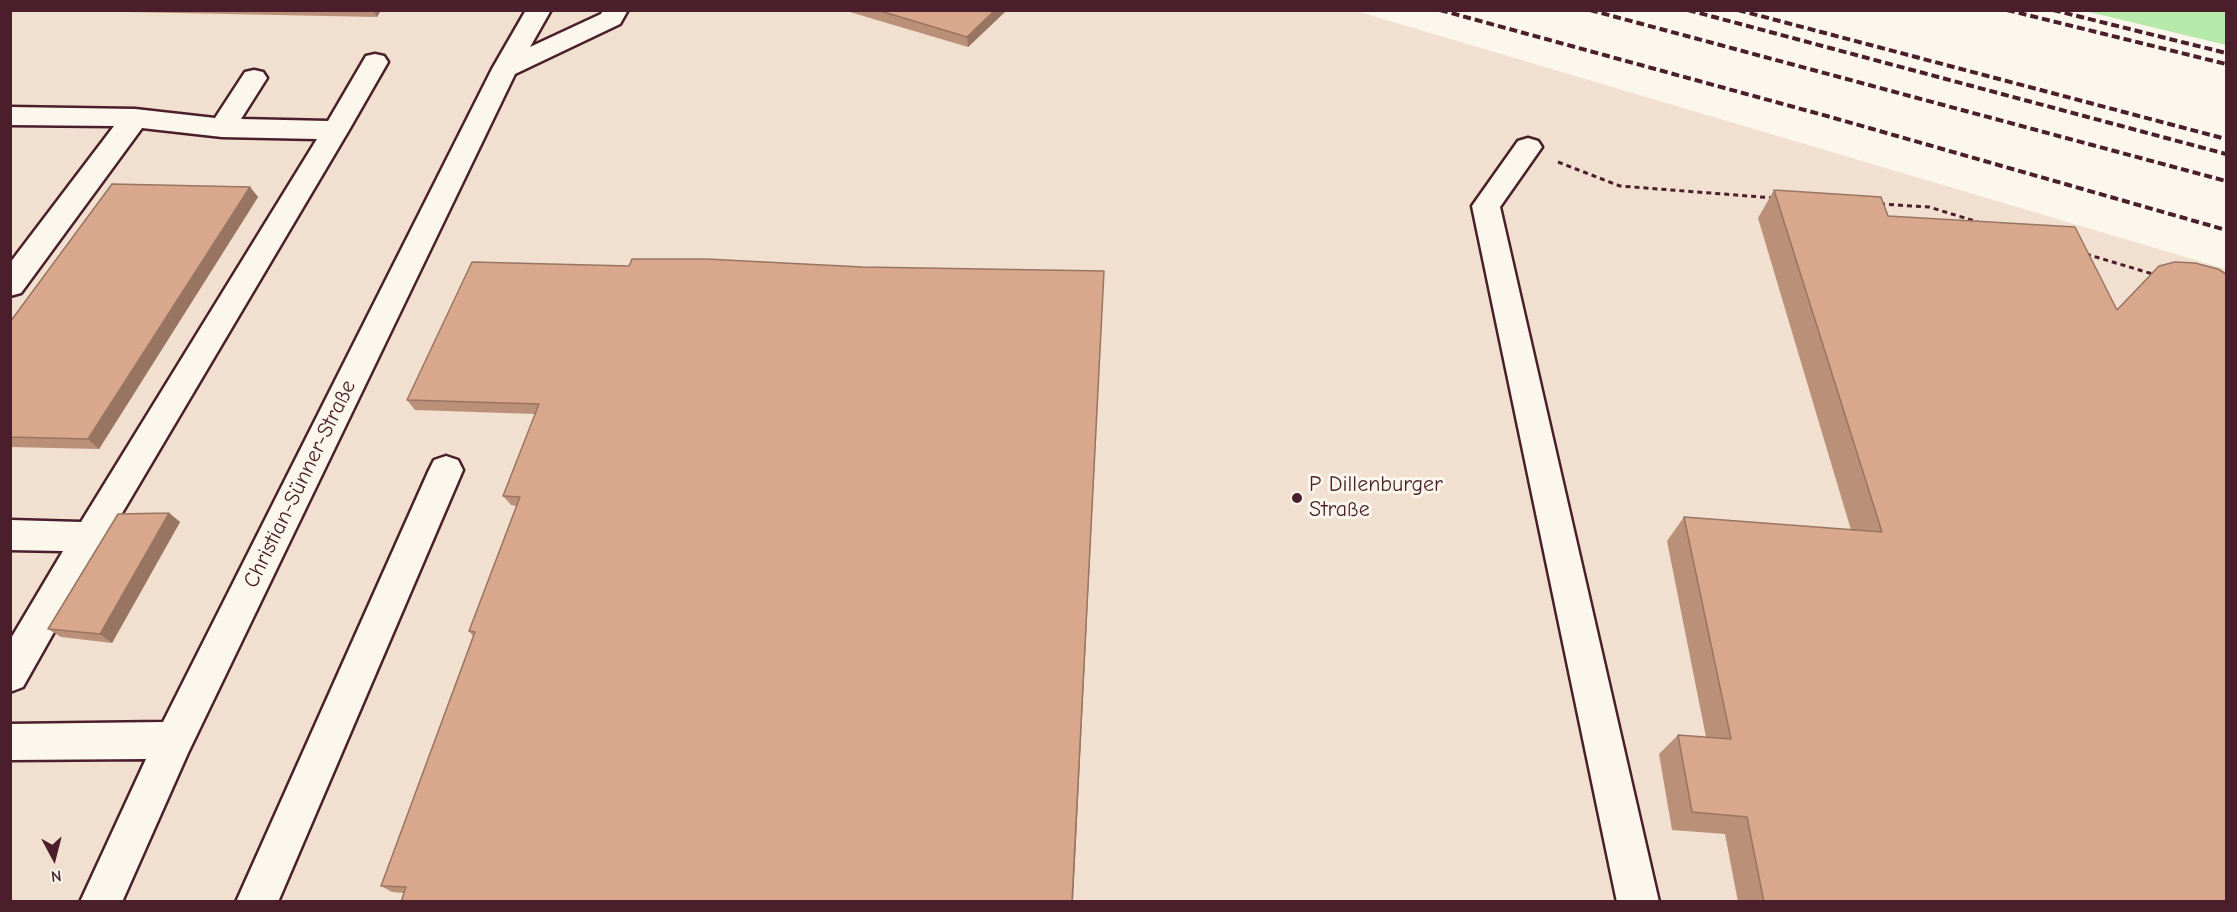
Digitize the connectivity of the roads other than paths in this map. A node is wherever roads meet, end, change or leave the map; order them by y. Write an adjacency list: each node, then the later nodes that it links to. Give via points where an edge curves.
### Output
1 (538, 10): 4 (street, Christian-Sünner-Straße)
2 (616, 10): 4 (street, via 611,19)
3 (375, 62): 9 (street)
4 (505, 69): 16 (street, Christian-Sünner-Straße)
5 (254, 78): 8 (street)
6 (10, 116): 7 (street)
7 (135, 118): 8 (street); 11 (street)
8 (222, 128): 9 (street)
9 (336, 130): 14 (street)
10 (1528, 147): 20 (street, via 1486,206)
11 (10, 285)
12 (446, 471): 19 (street)
13 (10, 535): 14 (street)
14 (90, 537): 15 (street)
15 (10, 675)
16 (174, 740): 17 (street); 18 (street, Christian-Sünner-Straße)
17 (10, 742)
18 (101, 902)
19 (257, 902)
20 (1638, 902)

